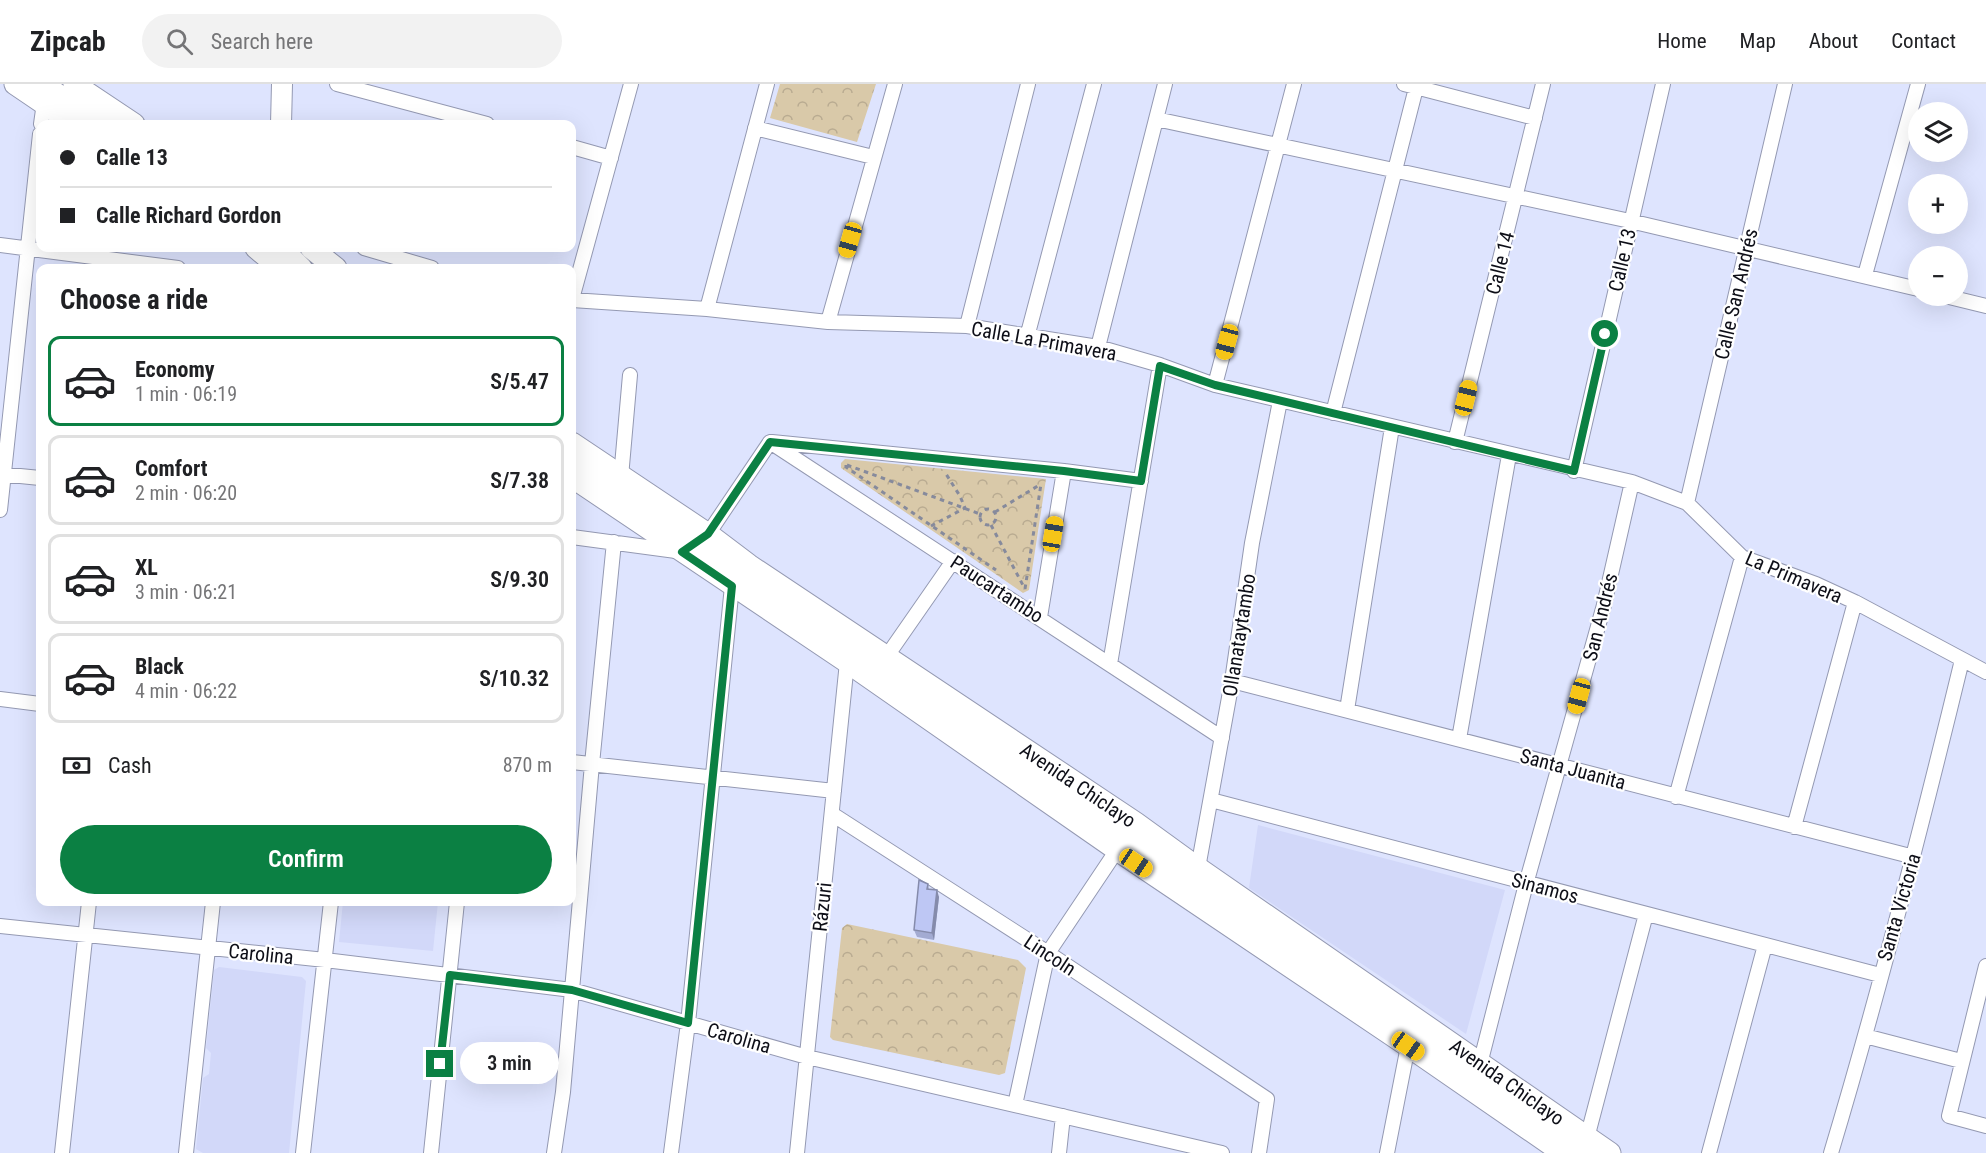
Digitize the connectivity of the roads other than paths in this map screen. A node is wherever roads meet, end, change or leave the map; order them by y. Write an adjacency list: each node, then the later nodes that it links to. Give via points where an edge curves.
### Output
1 (15, 84): 17 (main road)
2 (74, 84): 23 (main road)
3 (282, 84): 24 (street)
4 (337, 84): 25 (street)
5 (631, 84): 29 (street)
6 (767, 84): 26 (street)
7 (895, 84): 30 (street)
8 (1028, 84): 57 (street)
9 (1094, 84): 58 (street)
10 (1165, 84): 19 (street)
11 (1294, 84): 27 (street)
12 (1544, 84): 18 (street, Calle 14)
13 (1663, 84): 34 (street, Calle 13)
14 (1785, 84): 36 (street, Calle San Andrés)
15 (1918, 84): 49 (street)
16 (1412, 85): 18 (street); 31 (street)
17 (43, 94): 20 (street); 21 (main road); 22 (street)
18 (1535, 118): 33 (street, Calle 14)
19 (1156, 119): 27 (street); 59 (street)
20 (41, 120)
21 (70, 120)
22 (95, 120)
23 (128, 120)
24 (281, 120)
25 (472, 120)
26 (755, 128): 30 (street); 55 (street)
27 (1279, 146): 31 (street); 62 (street)
28 (576, 148): 29 (street)
29 (611, 158): 50 (street)
30 (873, 158): 56 (street)
31 (1395, 170): 33 (street); 64 (street)
32 (36, 172): 37 (street)
33 (1517, 196): 34 (street); 67 (street, Calle 14)
34 (1630, 221): 36 (street); 72 (street, Calle 13)
35 (0, 245): 37 (street)
36 (1748, 247): 49 (street); 79 (street, Calle San Andrés)
37 (28, 248): 38 (street); 73 (street)
38 (36, 249)
39 (54, 252): 44 (street)
40 (261, 252): 45 (main road)
41 (286, 252): 46 (street)
42 (315, 252): 47 (main road)
43 (378, 252): 48 (street)
44 (132, 264)
45 (275, 264)
46 (298, 264)
47 (331, 264)
48 (418, 264)
49 (1865, 275): 51 (street)
50 (576, 285)
51 (1908, 286)
52 (576, 299): 55 (street, Calle La Primavera)
53 (1968, 301): 54 (street)
54 (1986, 305)
55 (706, 309): 56 (street, Calle La Primavera)
56 (828, 322): 57 (street, Calle La Primavera)
57 (967, 326): 58 (street, Calle La Primavera)
58 (1027, 337): 59 (street, Calle La Primavera)
59 (1098, 346): 60 (street, Calle La Primavera)
60 (1160, 366): 62 (street, Calle La Primavera); 77 (street)
61 (630, 375): 74 (street)
62 (1215, 385): 63 (street, Calle La Primavera)
63 (1280, 401): 64 (street, Calle La Primavera); 94 (street, Ollanataytambo, via 1252,543)
64 (1333, 413): 65 (street, Calle La Primavera)
65 (1392, 427): 67 (street, Calle La Primavera); 97 (street)
66 (770, 442): 71 (street); 83 (street); 85 (street, Paucartambo)
67 (1455, 442): 69 (street, Calle La Primavera)
68 (576, 446): 74 (main road, Avenida Chiclayo)
69 (1509, 455): 72 (street, Calle La Primavera); 99 (street)
70 (576, 465): 83 (street, Avenida Chiclayo)
71 (1064, 471): 77 (street); 88 (street)
72 (1574, 471): 78 (street, La Primavera)
73 (2, 474): 75 (street); 80 (street)
74 (621, 477): 83 (main road, Avenida Chiclayo)
75 (36, 478)
76 (576, 479): 83 (main road, Avenida Chiclayo)
77 (1141, 481): 92 (street)
78 (1632, 483): 79 (street, La Primavera); 102 (street, San Andrés, via 1604,605)
79 (1687, 503): 84 (street, La Primavera)
80 (0, 510)
81 (576, 537): 82 (street)
82 (614, 542): 83 (street); 101 (street)
83 (695, 543): 86 (main road, Avenida Chiclayo); 89 (main road, Avenida Chiclayo, via 749,565); 138 (street, Avenida Chiclayo)
84 (1742, 557): 87 (street, La Primavera); 105 (street)
85 (953, 561): 88 (street, Paucartambo); 89 (street)
86 (732, 586): 91 (main road, Avenida Chiclayo); 103 (street)
87 (1855, 602): 90 (street, La Primavera); 108 (street)
88 (1040, 617): 92 (street, Paucartambo)
89 (886, 656): 111 (main road, Avenida Chiclayo)
90 (1962, 660): 93 (street, La Primavera); 110 (street, Santa Victoria)
91 (847, 662): 104 (street, Rázuri); 109 (main road, Avenida Chiclayo)
92 (1110, 664): 98 (street, Paucartambo)
93 (1986, 672)
94 (1232, 681): 97 (street, Santa Juanita); 98 (street, Ollanataytambo)
95 (0, 699): 96 (street)
96 (36, 704)
97 (1347, 711): 99 (street, Santa Juanita)
98 (1222, 738): 106 (street, Ollanataytambo)
99 (1459, 739): 102 (street, Santa Juanita)
100 (576, 762): 101 (street)
101 (592, 764): 103 (street); 127 (street)
102 (1560, 765): 105 (street, Santa Juanita); 112 (street, San Andrés)
103 (712, 777): 104 (street); 129 (street)
104 (834, 791): 107 (street, Rázuri)
105 (1676, 797): 108 (street, Santa Juanita)
106 (1211, 800): 111 (street, Ollanataytambo); 112 (street, Sinamos)
107 (832, 814): 122 (street, Lincoln); 132 (street, Rázuri)
108 (1794, 827): 110 (street, Santa Juanita)
109 (1117, 850): 122 (street); 131 (main road, Avenida Chiclayo)
110 (1914, 857): 126 (street, Santa Victoria)
111 (1198, 868): 134 (main road, Avenida Chiclayo)
112 (1527, 884): 117 (street, Sinamos); 134 (street, San Andrés)
113 (89, 906): 119 (street)
114 (213, 906): 121 (street)
115 (331, 906): 123 (street)
116 (457, 906): 125 (street)
117 (1646, 914): 120 (street, Sinamos); 138 (street)
118 (0, 926): 119 (street, Carolina)
119 (86, 935): 121 (street, Carolina); 140 (street)
120 (1765, 945): 126 (street, Sinamos); 153 (street)
121 (208, 949): 123 (street, Carolina); 141 (street)
122 (1048, 953): 135 (street); 149 (street, Lincoln, via 1267,1099)
123 (325, 960): 125 (street, Carolina); 142 (street)
124 (1986, 966): 128 (street)
125 (450, 975): 127 (street, Carolina); 143 (street)
126 (1880, 975): 130 (street, Santa Victoria)
127 (572, 990): 129 (street, Carolina); 144 (street)
128 (1979, 1019): 133 (street)
129 (688, 1023): 132 (street, Carolina); 145 (street)
130 (1865, 1035): 133 (street); 154 (street, Santa Victoria)
131 (1408, 1046): 150 (street); 151 (main road, Avenida Chiclayo)
132 (807, 1057): 135 (street, Carolina); 146 (street, Rázuri)
133 (1961, 1061): 137 (street, via 1949,1116)
134 (1480, 1064): 138 (main road, Avenida Chiclayo)
135 (1015, 1105): 136 (street, Carolina)
136 (1063, 1116): 139 (street, Carolina); 147 (street)
137 (1986, 1126)
138 (1585, 1146): 152 (main road, Avenida Chiclayo)
139 (1178, 1148): 148 (street, Carolina)
140 (62, 1153)
141 (186, 1153)
142 (303, 1153)
143 (430, 1153)
144 (554, 1153)
145 (671, 1153)
146 (797, 1153)
147 (1059, 1153)
148 (1222, 1153)
149 (1259, 1153)
150 (1387, 1153)
151 (1563, 1153)
152 (1610, 1153)
153 (1709, 1153)
154 (1831, 1153)

